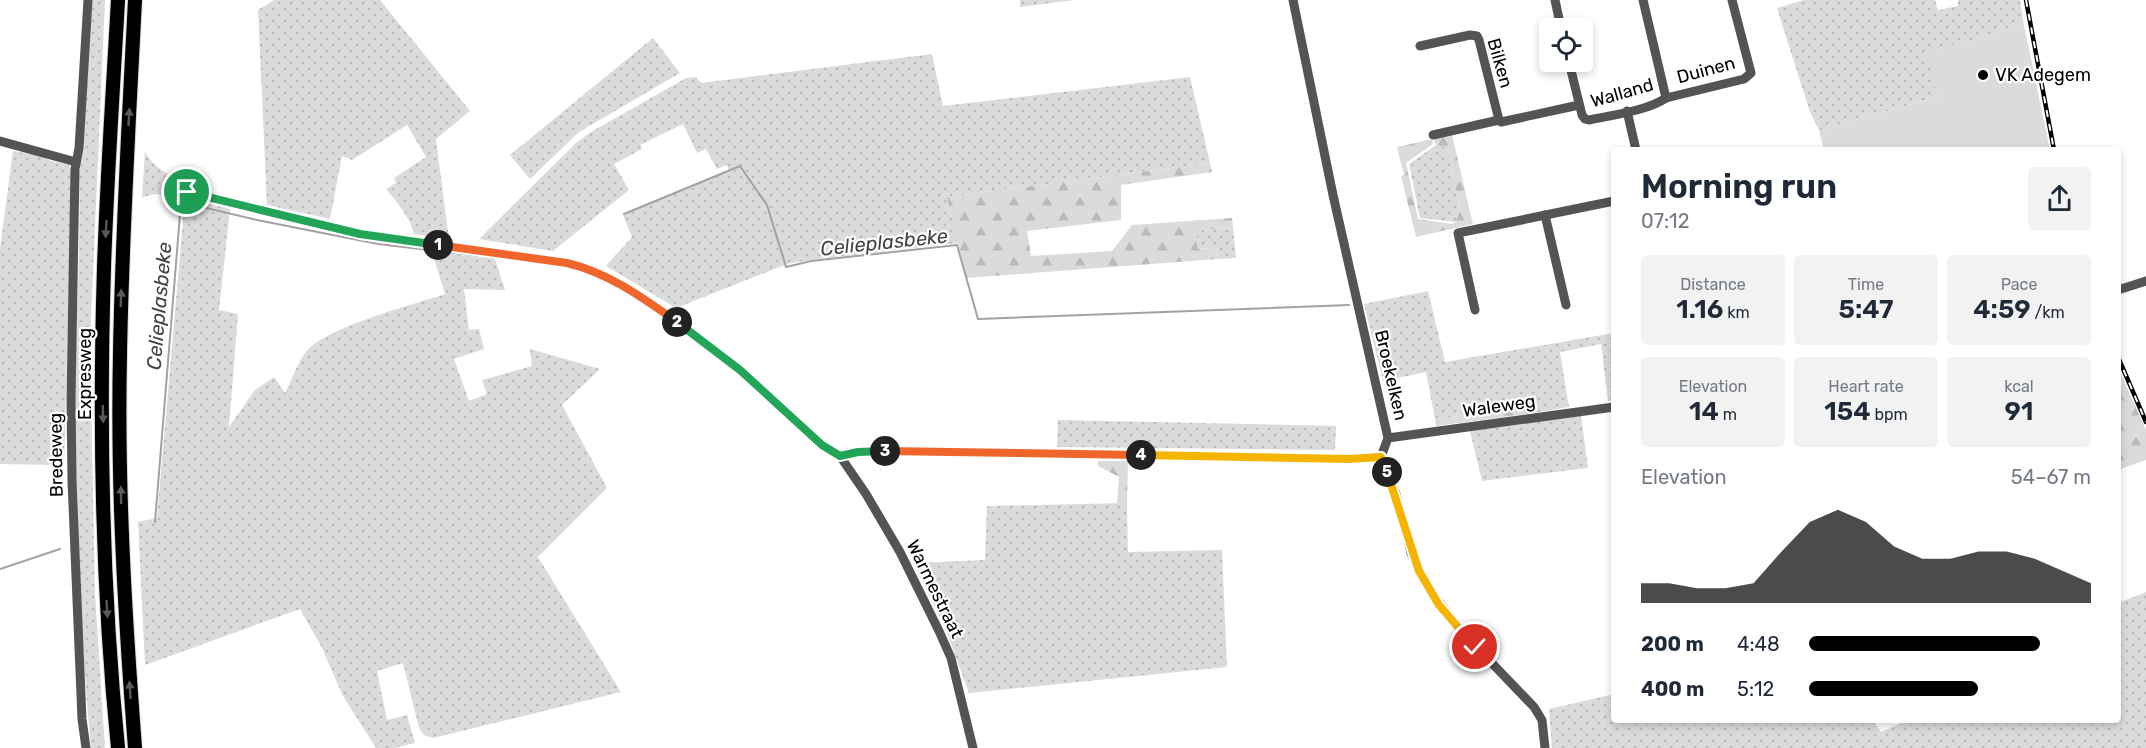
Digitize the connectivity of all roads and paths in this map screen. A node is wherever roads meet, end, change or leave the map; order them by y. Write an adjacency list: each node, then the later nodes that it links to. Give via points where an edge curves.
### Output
1 (88, 0): 18 (street, Bredeweg)
2 (118, 0): 31 (highway, Expresweg, one-way to 31, via 102,355 106,584)
3 (135, 0): 32 (highway, Expresweg, one-way to 3, via 123,570 120,355)
4 (1293, 0): 27 (street, Broekelken)
5 (1555, 0): 8 (street)
6 (1642, 0): 11 (street, Walland)
7 (1732, 0): 11 (street, Duinen, via 1751,73 1744,79)
8 (1559, 18)
9 (1420, 46): 14 (street, Bilken, via 1477,36)
10 (1571, 72): 12 (street, Walland)
11 (1666, 98): 13 (street, Walland)
12 (1579, 105): 13 (street, Walland, via 1582,115 1589,120); 14 (street, via 1505,122)
13 (1627, 111): 17 (street)
14 (1499, 120): 15 (street)
15 (1433, 135)
16 (0, 141): 18 (street)
17 (1635, 147)
18 (76, 162): 30 (street, Bredeweg, via 72,457)
19 (187, 192): 28 (street, via 360,234 586,268 620,284 676,321)
20 (1611, 202): 21 (street)
21 (1545, 215): 24 (street); 25 (street, via 1458,233)
22 (2146, 281): 23 (street)
23 (2121, 289)
24 (1566, 305)
25 (1475, 310)
26 (1611, 407): 27 (street, Waleweg)
27 (1388, 438): 29 (street, Broekelken)
28 (840, 456): 29 (street, via 870,451); 33 (street, Warmestraat, via 900,552 939,631 951,658)
29 (1381, 457): 34 (street, via 1396,494 1411,553 1428,588 1464,634 1534,707 1542,720)
30 (86, 748)
31 (118, 748)
32 (135, 748)
33 (973, 748)
34 (1545, 748)

